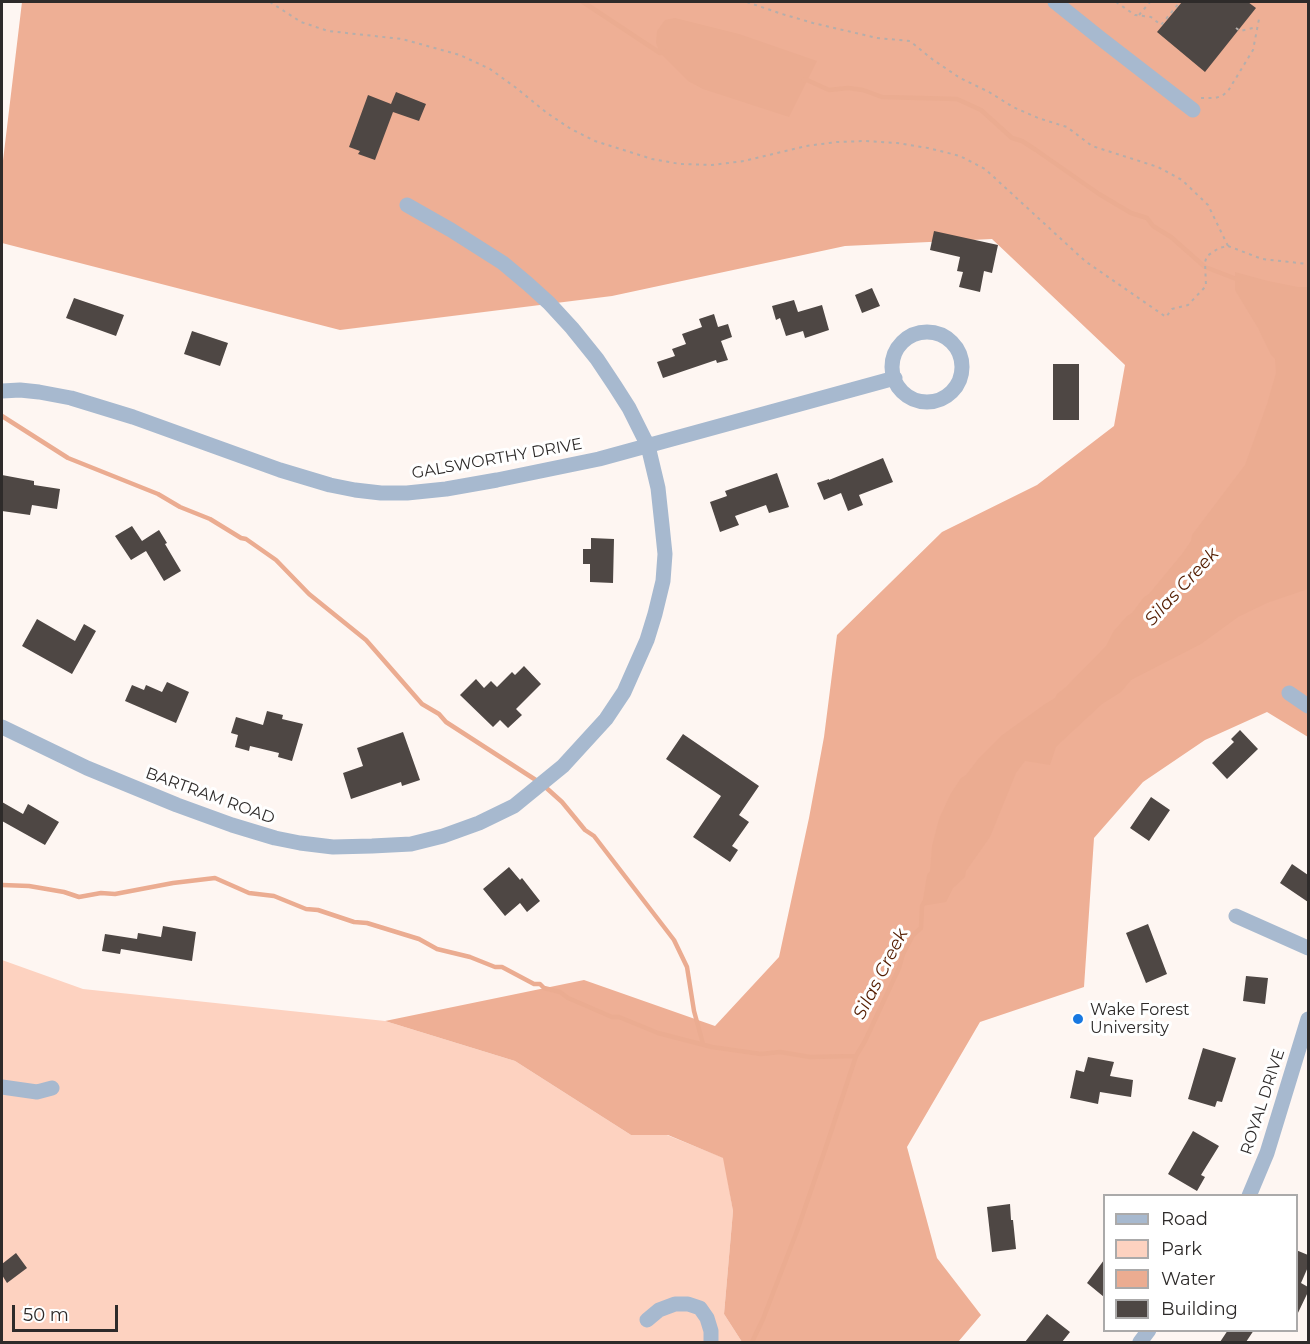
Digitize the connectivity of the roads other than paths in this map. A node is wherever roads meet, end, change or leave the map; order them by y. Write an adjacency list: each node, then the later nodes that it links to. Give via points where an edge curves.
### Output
1 (1055, 2): 2 (street)
2 (1191, 108)
3 (407, 204): 6 (street, BARTRAM ROAD, via 504,263 549,303 609,377)
4 (895, 378): 4 (street, via 909,397 940,399 958,383 962,373 959,352 945,337 935,333 915,335 898,348 894,357); 6 (street, GALSWORTHY DRIVE)
5 (2, 391): 6 (street, GALSWORTHY DRIVE, via 71,398 280,470 330,485 381,493 446,489)
6 (648, 446): 9 (street, BARTRAM ROAD, via 658,488 665,554 655,614 638,663 606,719 563,766 514,806 479,823 411,844 345,847 275,838 177,805)
7 (1289, 693): 8 (street)
8 (1308, 706)
9 (2, 727)
10 (1236, 916): 11 (street)
11 (1308, 948)
12 (1308, 1019): 15 (street, ROYAL DRIVE, via 1268,1153)
13 (2, 1087): 14 (street, via 37,1092)
14 (52, 1088)
15 (1250, 1194)
16 (647, 1320): 17 (street, via 675,1304 700,1308 707,1318)
17 (711, 1342)

